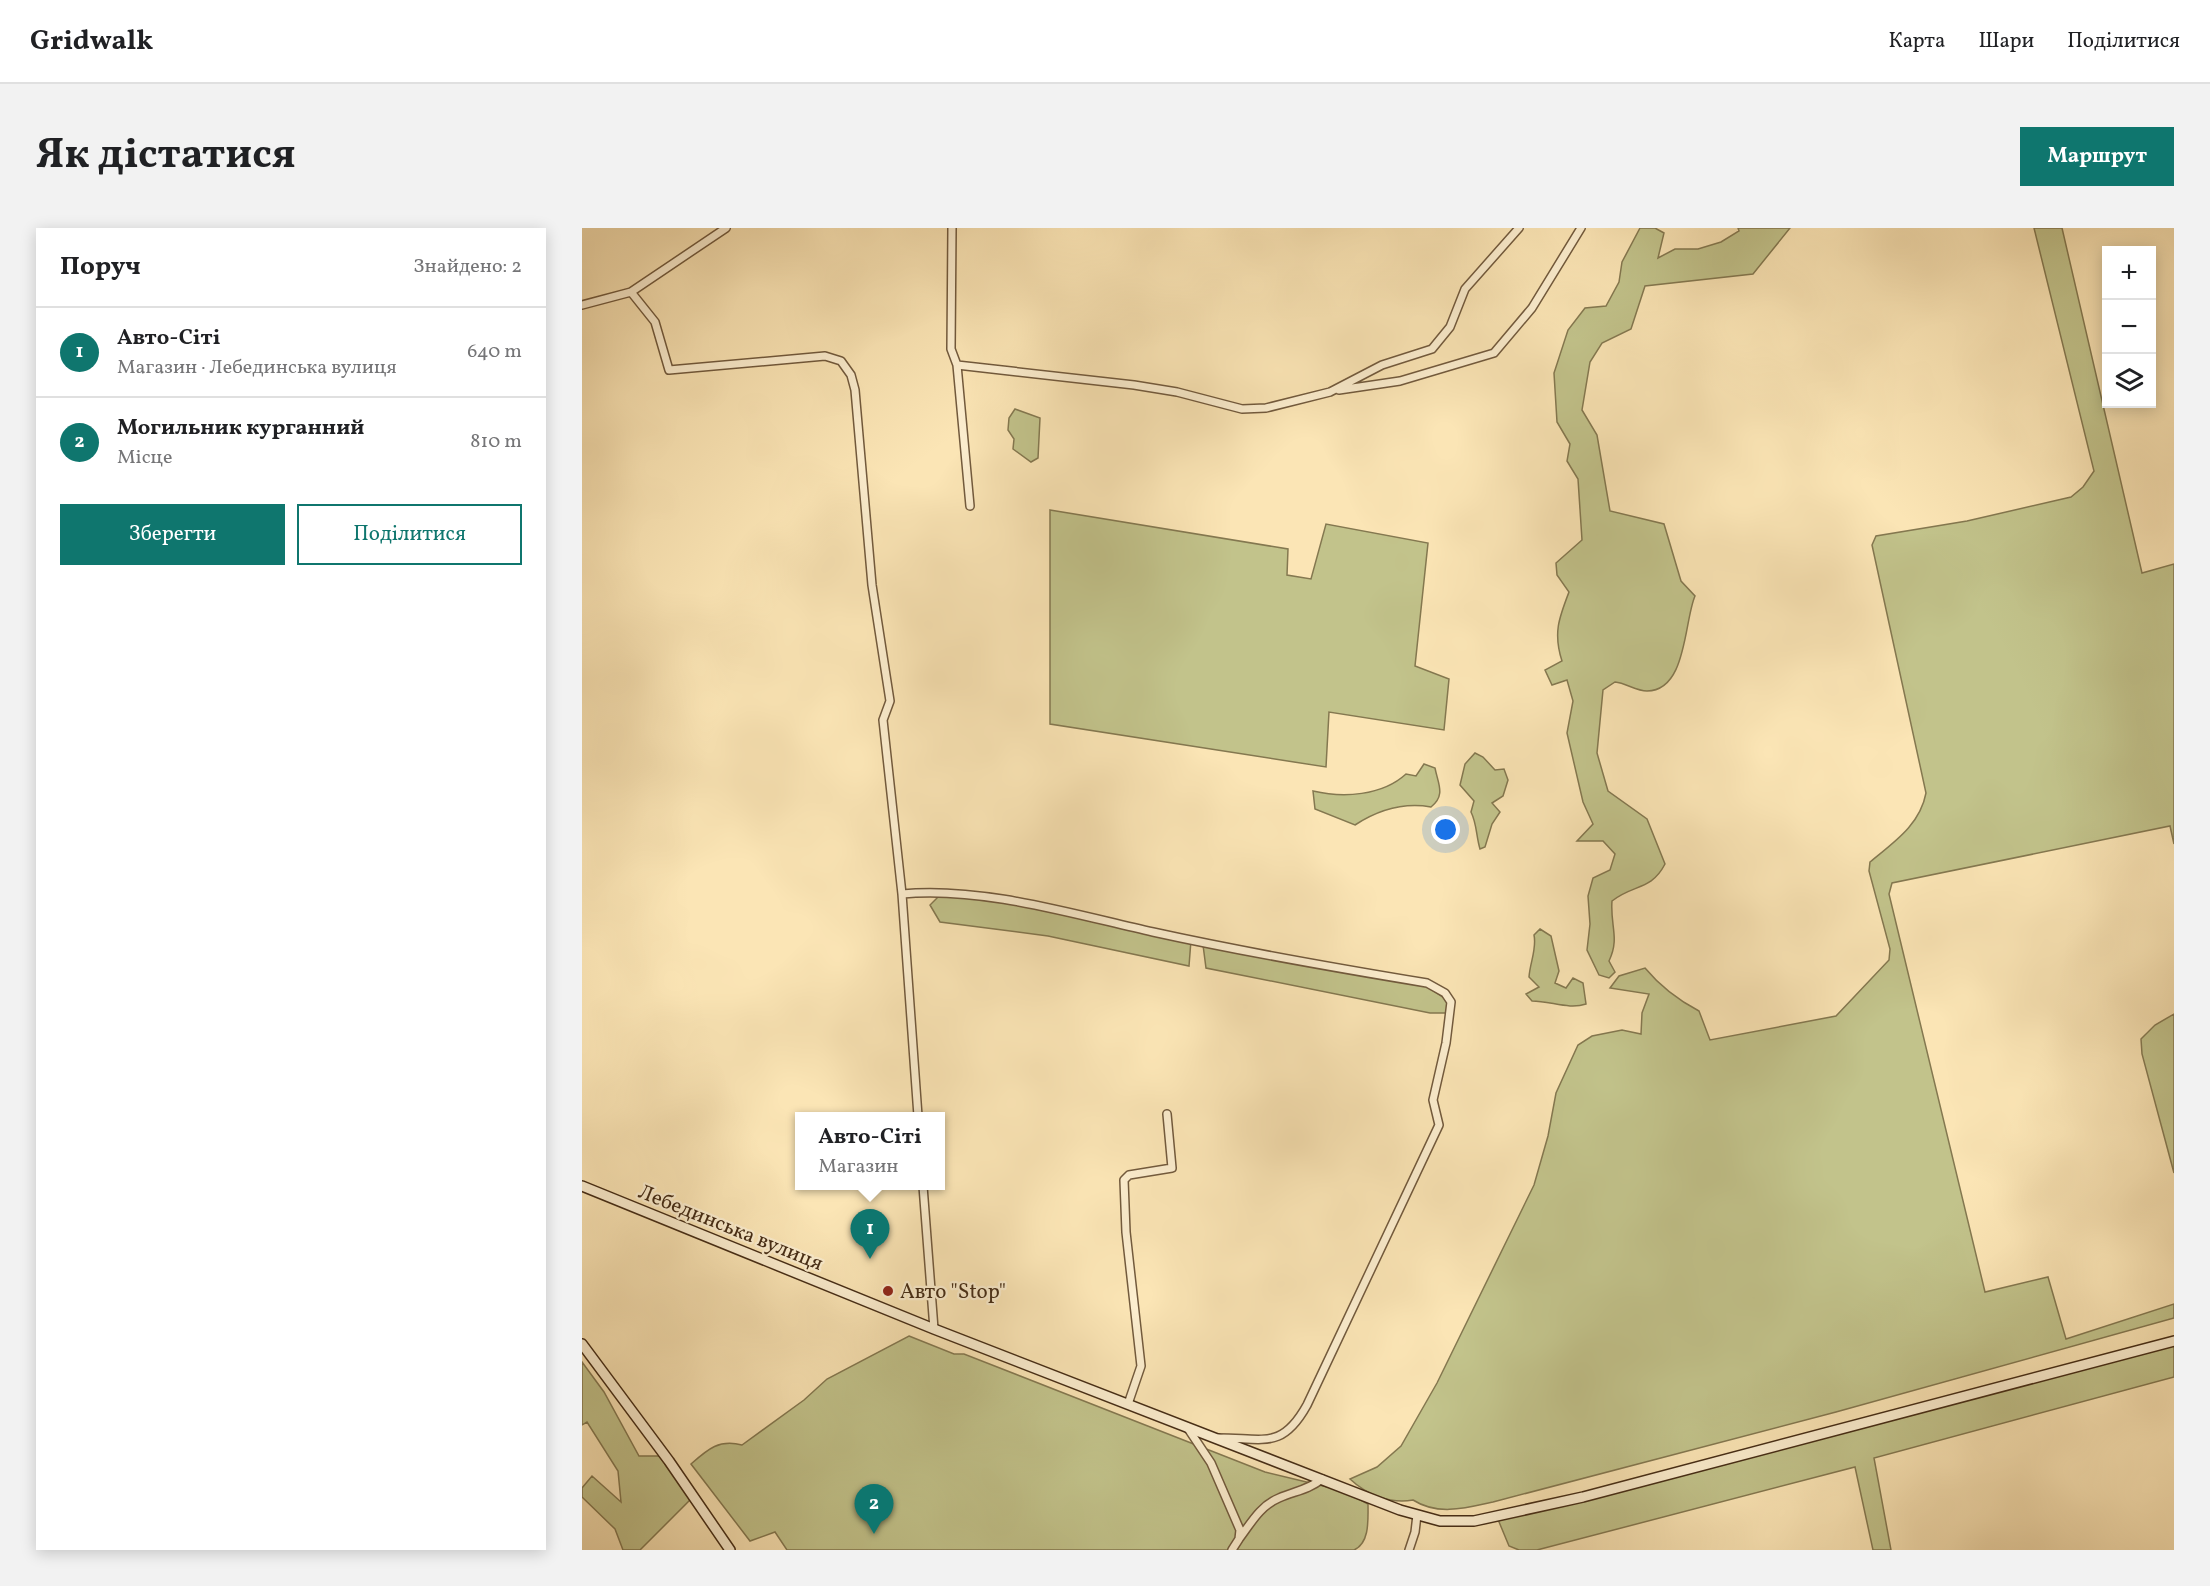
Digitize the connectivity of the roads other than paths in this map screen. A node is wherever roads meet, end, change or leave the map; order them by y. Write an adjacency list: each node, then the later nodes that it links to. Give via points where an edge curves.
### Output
1 (726, 228): 5 (street)
2 (952, 228): 7 (street, via 951,349)
3 (1520, 228): 8 (street, via 1465,289 1450,327 1432,349 1382,365)
4 (1581, 228): 8 (street, via 1532,308 1494,353 1400,381)
5 (632, 292): 6 (street); 10 (street, via 655,322 669,370 825,356 841,361 851,375 872,585 890,701 883,720)
6 (582, 305)
7 (957, 365): 8 (street, via 1177,392 1242,409 1266,408); 9 (street)
8 (1330, 392)
9 (970, 506)
10 (902, 894): 11 (street); 20 (street, via 923,892 1052,907 1191,940 1427,983 1445,993 1451,1002 1433,1100 1438,1125 1297,1424 1285,1435)
11 (918, 1112)
12 (1167, 1114): 18 (street, via 1172,1168 1129,1175 1124,1180 1141,1366)
13 (582, 1186): 15 (street, Лебединська вулиця)
14 (923, 1190): 15 (street)
15 (934, 1329): 18 (street, Лебединська вулиця)
16 (2174, 1341): 22 (street, Лебединська вулиця, via 1508,1515 1450,1522)
17 (582, 1344): 24 (street)
18 (1128, 1404): 19 (street, Лебединська вулиця)
19 (1186, 1425): 20 (street, Лебединська вулиця); 23 (street, via 1211,1463 1240,1530)
20 (1217, 1438): 21 (street, Лебединська вулиця)
21 (1322, 1479): 22 (street, Лебединська вулиця); 23 (street, via 1310,1489 1277,1498 1260,1510)
22 (1417, 1515): 26 (street)
23 (1239, 1539): 25 (street)
24 (730, 1550)
25 (1232, 1550)
26 (1409, 1550)

